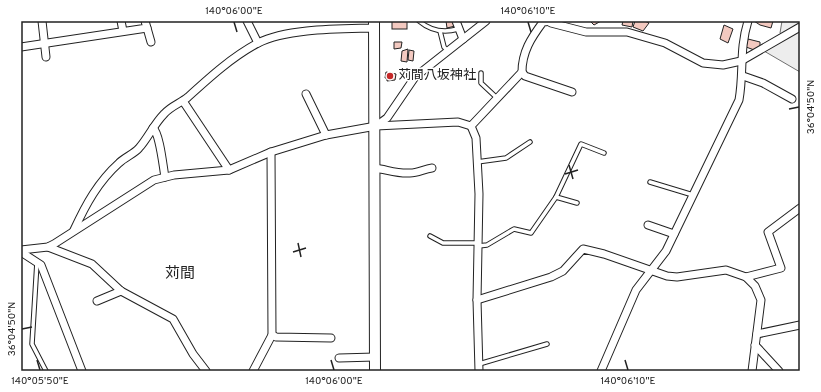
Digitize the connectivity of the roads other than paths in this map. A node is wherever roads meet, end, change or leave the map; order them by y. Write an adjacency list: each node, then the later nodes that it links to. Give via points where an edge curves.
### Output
1 (42, 21): 19 (street)
2 (121, 21): 14 (street)
3 (247, 21): 18 (street)
4 (419, 21): 15 (lane, via 427,28)
5 (456, 21): 13 (street)
6 (486, 21): 16 (street)
7 (748, 21): 23 (street)
8 (542, 22): 9 (street); 24 (street, via 522,58)
9 (553, 22): 23 (street, via 586,32 626,32 665,43 703,63 723,65)
10 (146, 24): 14 (street); 17 (street)
11 (374, 24): 18 (street, via 308,30); 32 (street)
12 (800, 27): 23 (street)
13 (458, 29): 15 (lane); 16 (street)
14 (123, 31): 19 (street)
15 (440, 31): 21 (lane)
16 (462, 39): 21 (street)
17 (150, 42)
18 (258, 43): 31 (street, via 219,69)
19 (45, 44): 20 (street); 22 (street)
20 (21, 47)
21 (448, 51): 32 (street, via 415,77 387,118)
22 (46, 57)
23 (741, 61): 26 (street)
24 (522, 72): 27 (street, via 525,76); 29 (street)
25 (481, 73): 29 (lane, via 481,83)
26 (743, 76): 30 (street, via 763,83); 45 (street, via 739,100)
27 (572, 92)
28 (306, 94): 35 (street)
29 (497, 98): 33 (street)
30 (792, 99)
31 (183, 101): 34 (street, via 165,113); 42 (street)
32 (376, 126): 33 (street, via 458,122); 35 (street); 40 (street)
33 (471, 126): 39 (street, via 476,138)
34 (153, 128): 43 (street, via 158,139); 50 (street, via 138,149 120,162 98,184 86,202)
35 (326, 135): 37 (street)
36 (530, 142): 39 (lane, via 506,158)
37 (271, 152): 42 (street); 64 (street)
38 (604, 153): 46 (lane, via 581,144)
39 (477, 162): 53 (street)
40 (376, 168): 41 (street, via 396,173 413,173); 68 (street)
41 (432, 168)
42 (229, 170): 43 (street)
43 (165, 177): 50 (street, via 154,180)
44 (650, 182): 45 (lane)
45 (694, 195): 51 (street)
46 (556, 197): 47 (lane); 53 (lane, via 531,233 514,229 487,245)
47 (578, 203)
48 (800, 208): 58 (street, via 768,232 781,268)
49 (648, 226): 51 (street)
50 (74, 230): 54 (street)
51 (674, 234): 57 (street)
52 (430, 236): 53 (lane, via 443,243)
53 (477, 244): 60 (street)
54 (48, 247): 55 (street); 59 (street, via 92,264)
55 (21, 251): 56 (street)
56 (37, 261): 71 (lane, via 32,344); 72 (street, via 41,265)
57 (652, 271): 58 (street, via 677,277 726,270); 60 (street, via 604,254 583,250 563,271 551,278); 76 (street, via 636,290)
58 (746, 277): 63 (street, via 755,286 761,300)
59 (122, 292): 61 (street); 73 (street, via 173,319)
60 (477, 300): 70 (street)
61 (97, 301)
62 (800, 325): 63 (street)
63 (757, 334): 67 (street)
64 (272, 336): 65 (street); 74 (street)
65 (331, 338)
66 (547, 344): 70 (lane)
67 (755, 344): 77 (street); 78 (street)
68 (375, 356): 69 (street); 75 (street)
69 (339, 358)
70 (479, 368)
71 (46, 371)
72 (82, 371)
73 (206, 371)
74 (254, 371)
75 (375, 371)
76 (601, 371)
77 (752, 371)
78 (779, 371)

